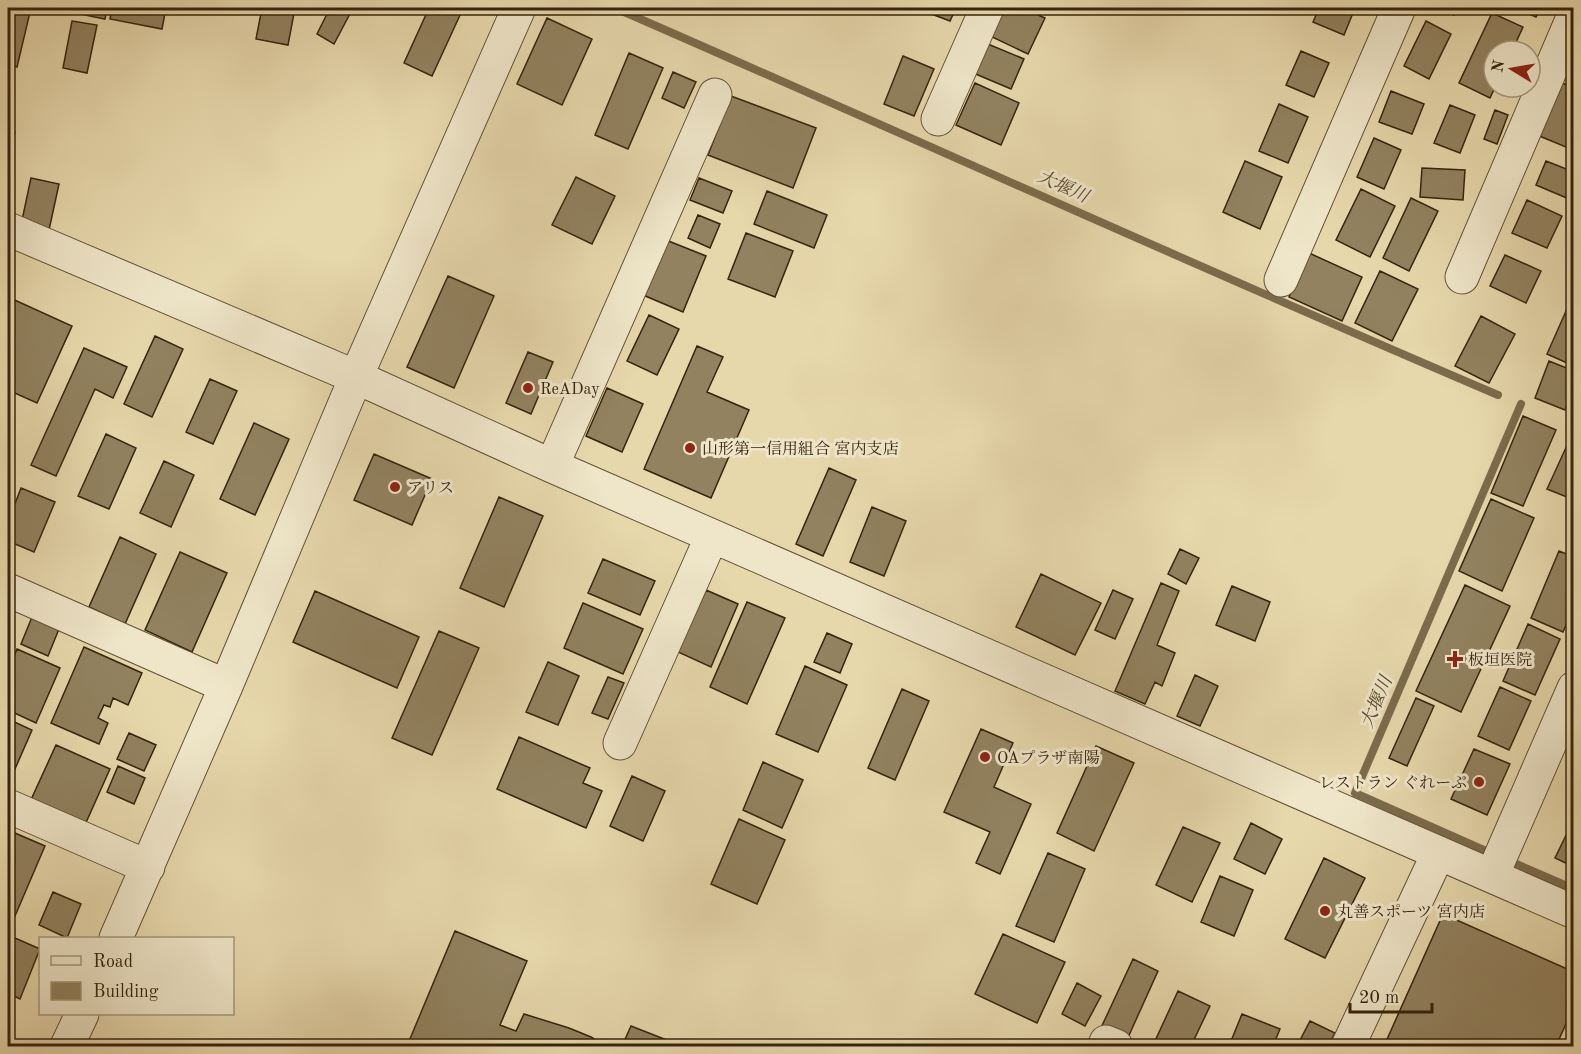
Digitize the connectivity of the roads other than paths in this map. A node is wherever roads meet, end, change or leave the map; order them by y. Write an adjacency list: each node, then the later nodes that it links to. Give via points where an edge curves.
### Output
1 (519, 8): 10 (street)
2 (987, 8): 6 (street)
3 (1399, 8): 9 (street)
4 (1574, 15): 8 (street)
5 (715, 95): 11 (street)
6 (938, 119)
7 (8, 229): 10 (street)
8 (1462, 277)
9 (1281, 280)
10 (356, 377): 11 (street); 14 (street)
11 (552, 466): 12 (street)
12 (712, 536): 16 (street); 18 (street)
13 (8, 590): 14 (street)
14 (226, 686): 19 (street)
15 (1574, 688): 20 (street)
16 (620, 743)
17 (8, 806): 19 (street)
18 (1438, 854): 20 (street); 25 (street)
19 (148, 867): 22 (street)
20 (1492, 876): 21 (street)
21 (1574, 912)
22 (117, 937)
23 (82, 1015): 24 (street)
24 (67, 1047)
25 (1348, 1047)

